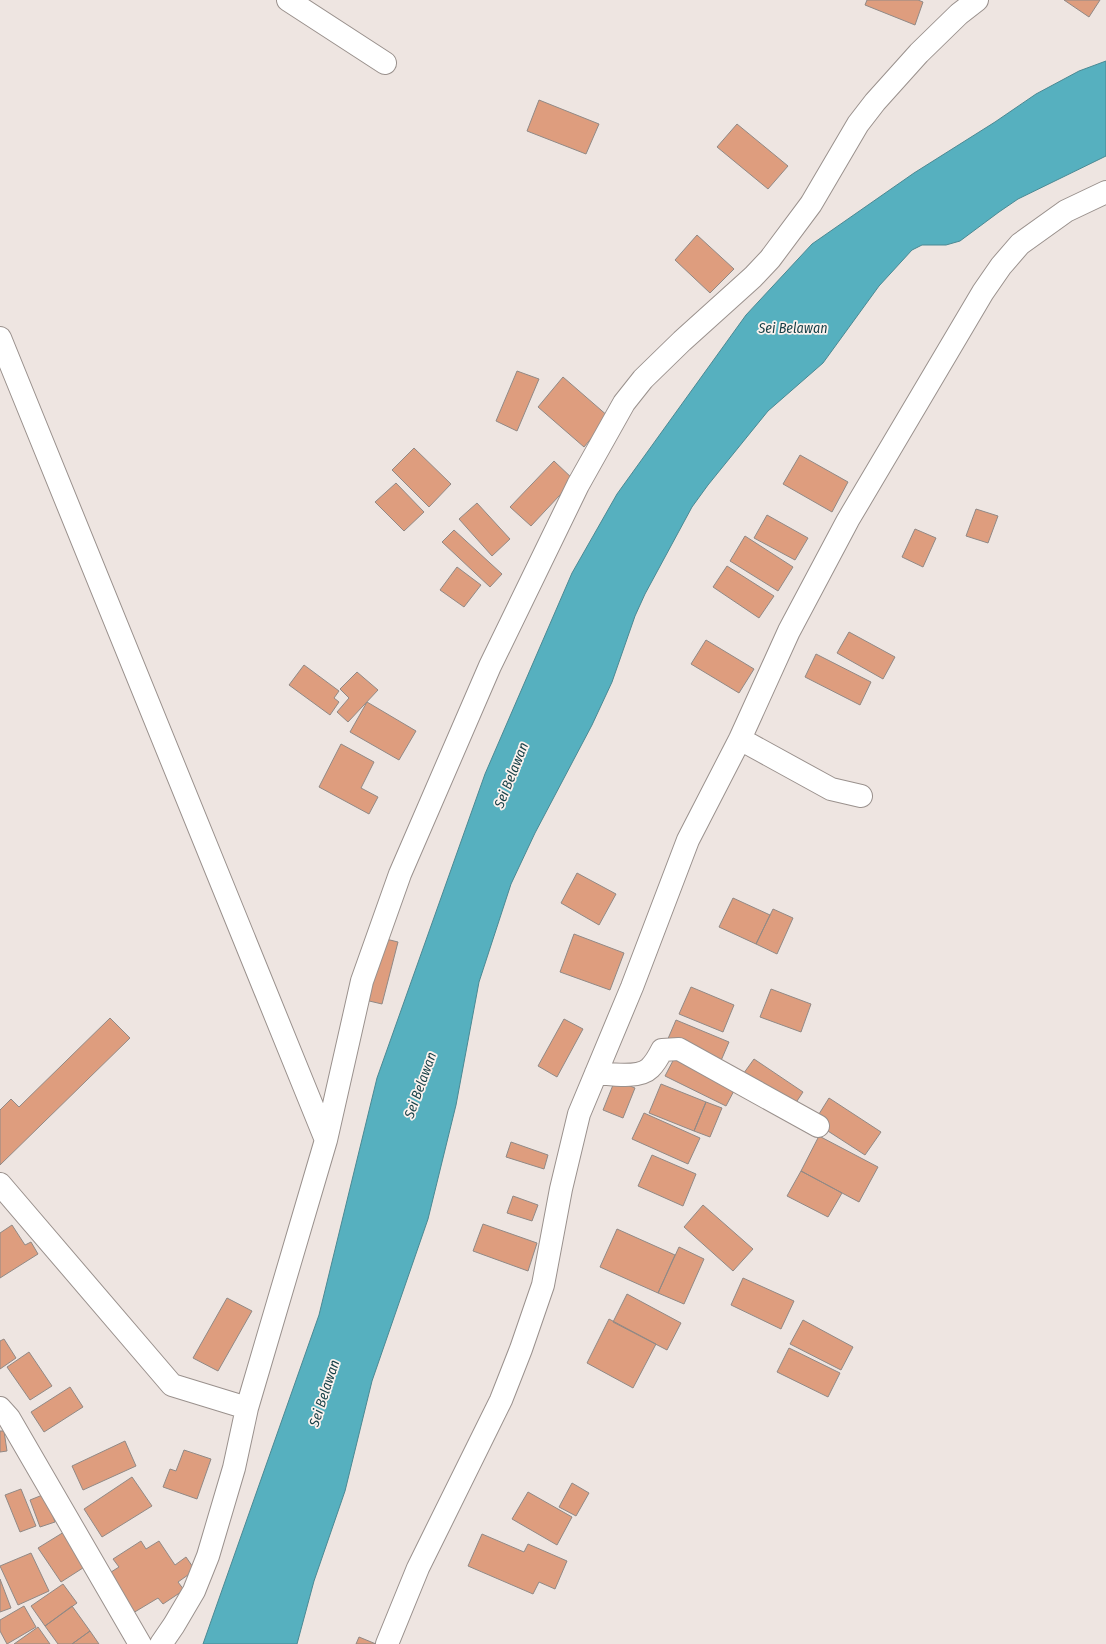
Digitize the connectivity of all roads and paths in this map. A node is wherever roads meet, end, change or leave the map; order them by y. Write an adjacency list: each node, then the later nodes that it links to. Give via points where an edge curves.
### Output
1 (288, 0): 3 (street)
2 (977, 0): 10 (street, via 919,53 875,102 858,124 811,204 770,259 643,378 612,422 578,485 490,666 400,874 362,981)
3 (385, 63)
4 (1106, 192): 6 (street, via 1066,211 1020,244 983,292 848,520 789,631)
5 (0, 338): 10 (street)
6 (740, 739): 7 (street, via 831,789); 8 (street, via 688,840 632,988)
7 (861, 796)
8 (596, 1073): 9 (street, via 640,1073 649,1070 662,1050 679,1049); 16 (street, via 579,1114 561,1189 544,1285 521,1349 501,1400 418,1568)
9 (818, 1126)
10 (326, 1140): 13 (street)
11 (0, 1184): 13 (street, via 172,1384)
12 (0, 1408): 14 (street, via 9,1418)
13 (247, 1408): 15 (street, via 234,1468 208,1556 194,1591)
14 (140, 1644)
15 (161, 1644)
16 (387, 1644)

